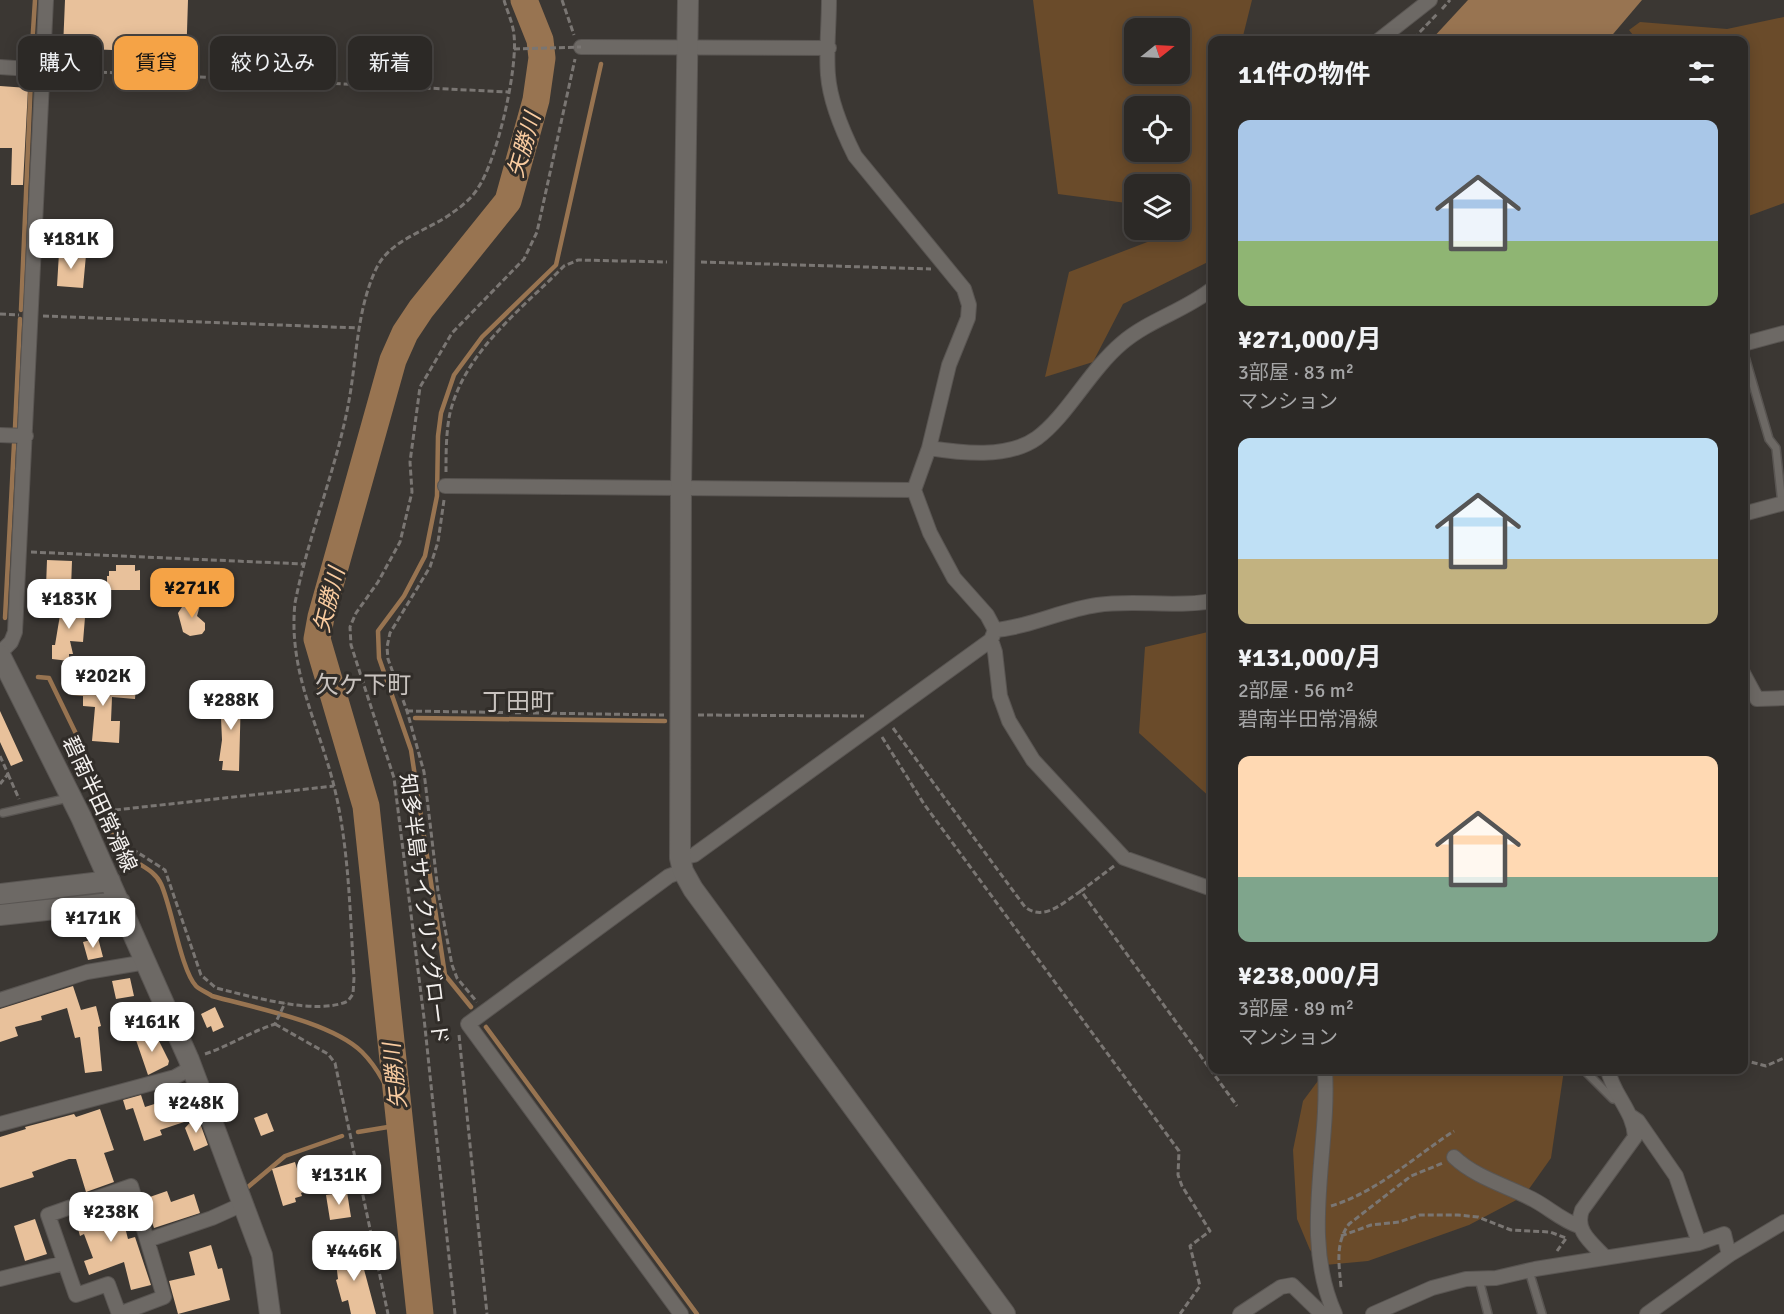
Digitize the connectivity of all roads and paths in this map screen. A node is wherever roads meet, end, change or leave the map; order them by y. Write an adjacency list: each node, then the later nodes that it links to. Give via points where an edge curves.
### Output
1 (46, 0): 8 (street)
2 (504, 0): 14 (path)
3 (562, 0): 11 (path, 知多半島サイクリングロード)
4 (688, 0): 12 (street)
5 (830, 0): 13 (street)
6 (1430, 0): 9 (street)
7 (1450, 0): 10 (path)
8 (44, 36)
9 (1384, 36)
10 (1417, 36)
11 (579, 47): 12 (street); 14 (path, bridge); 102 (path, 知多半島サイクリングロード, via 537,232 524,259 452,333 420,387 410,462 412,492 400,542 350,627 351,645 396,788)
12 (688, 47): 13 (street); 20 (street)
13 (829, 48): 21 (street, via 832,98 852,149)
14 (514, 49): 19 (path)
15 (0, 67): 16 (street)
16 (18, 68)
17 (102, 73): 19 (path)
18 (42, 90): 23 (street)
19 (509, 92): 24 (path, via 478,188 451,214 391,250 377,267)
20 (684, 262): 21 (path, via 919,271); 31 (path, via 578,260 564,266 485,346 463,378 447,430); 32 (street)
21 (941, 264): 30 (street, via 964,289 969,305 968,318 949,365)
22 (1208, 292): 30 (street, via 1123,342 1094,369 1035,440 992,452)
23 (33, 315): 24 (path); 29 (street)
24 (359, 328): 37 (path, via 348,406)
25 (1784, 333): 26 (street)
26 (1748, 343)
27 (1748, 367): 34 (lane, via 1769,439 1776,448)
28 (0, 435): 29 (street)
29 (26, 436): 36 (street)
30 (929, 448): 33 (street)
31 (446, 486): 32 (street); 43 (path, via 438,542 430,567 390,633 387,647)
32 (681, 488): 33 (street); 44 (street)
33 (914, 490): 39 (street, via 930,533 954,578 987,615)
34 (1783, 504): 35 (street)
35 (1748, 513)
36 (20, 552): 37 (path); 40 (street, via 15,632)
37 (304, 564): 49 (path, via 293,622 296,663)
38 (1208, 602): 39 (street, via 1100,604)
39 (993, 635): 45 (street); 57 (street, via 1000,696 1024,748)
40 (0, 654): 50 (street, 碧南半田常滑線)
41 (1748, 682): 42 (street, via 1757,699)
42 (1784, 698)
43 (407, 711): 44 (path); 68 (path, via 424,772 438,891 452,965 457,978)
44 (680, 715): 45 (path, via 861,714); 58 (street)
45 (880, 720): 58 (street); 61 (path, via 1025,907 1031,912 1046,913); 106 (path, via 924,804 1179,1151 1178,1175 1182,1186 1210,1231 1190,1246 1200,1286)
46 (0, 756): 47 (path)
47 (8, 774): 48 (path); 51 (path)
48 (0, 784)
49 (334, 786): 52 (path); 67 (path, via 350,917 353,994 348,1001 332,1006)
50 (72, 797): 53 (lane); 54 (street, 碧南半田常滑線)
51 (18, 799)
52 (113, 809): 54 (path); 55 (path)
53 (3, 813)
54 (81, 817): 59 (street, 碧南半田常滑線)
55 (125, 842): 56 (path); 67 (path, via 165,870 198,966 208,982 216,988)
56 (111, 845)
57 (1124, 858): 60 (street); 61 (path)
58 (681, 865): 68 (street); 105 (street, via 721,928)
59 (110, 882): 62 (street); 63 (street, 碧南半田常滑線)
60 (1208, 888)
61 (1081, 891): 74 (path)
62 (0, 894)
63 (120, 902): 64 (street); 65 (street, 碧南半田常滑線)
64 (0, 915)
65 (146, 962): 66 (street, via 87,972); 73 (street, 碧南半田常滑線)
66 (0, 1000)
67 (285, 1003): 69 (path)
68 (485, 1012): 70 (street)
69 (275, 1024): 73 (path); 101 (path, via 328,1054 335,1063)
70 (468, 1024): 103 (path, via 460,1030 459,1037); 104 (street)
71 (1784, 1058): 72 (path, via 1766,1066)
72 (1748, 1061)
73 (190, 1064): 82 (street, via 175,1077); 85 (street, 碧南半田常滑線)
74 (1208, 1066)
75 (1214, 1074): 80 (path)
76 (1325, 1074): 86 (street)
77 (1588, 1074): 79 (lane, via 1613,1100)
78 (1610, 1074): 79 (street)
79 (1620, 1100): 81 (street)
80 (1237, 1106)
81 (1631, 1116): 88 (street, via 1635,1137 1582,1210); 92 (street, via 1676,1176)
82 (0, 1124)
83 (1454, 1131): 86 (path, via 1355,1199)
84 (1449, 1160): 88 (street); 89 (path, via 1411,1176 1349,1224)
85 (243, 1204): 91 (street); 100 (street, 碧南半田常滑線, via 262,1255)
86 (1319, 1210): 109 (street, via 1319,1261)
87 (1784, 1222): 93 (street)
88 (1579, 1226): 94 (street)
89 (1341, 1236): 90 (path, via 1420,1215 1458,1215 1478,1217 1511,1230 1550,1232); 99 (path)
90 (1566, 1238)
91 (148, 1239): 95 (street, via 132,1186 48,1215); 95 (street, via 164,1298 119,1314 108,1284 76,1295)
92 (1699, 1243): 93 (street, via 1724,1234); 94 (street)
93 (1729, 1255): 113 (street)
94 (1606, 1258): 96 (street)
95 (64, 1263): 97 (street)
96 (1529, 1270): 98 (street); 112 (lane)
97 (0, 1279)
98 (1479, 1279): 110 (street, via 1432,1288); 111 (lane)
99 (1342, 1296)
100 (270, 1314)
101 (388, 1314)
102 (455, 1314)
103 (487, 1314)
104 (681, 1314)
105 (1005, 1314)
106 (1180, 1314)
107 (1240, 1314): 108 (street, via 1281,1287 1292,1286)
108 (1322, 1314)
109 (1335, 1314)
110 (1374, 1314)
111 (1488, 1314)
112 (1542, 1314)
113 (1647, 1314)

